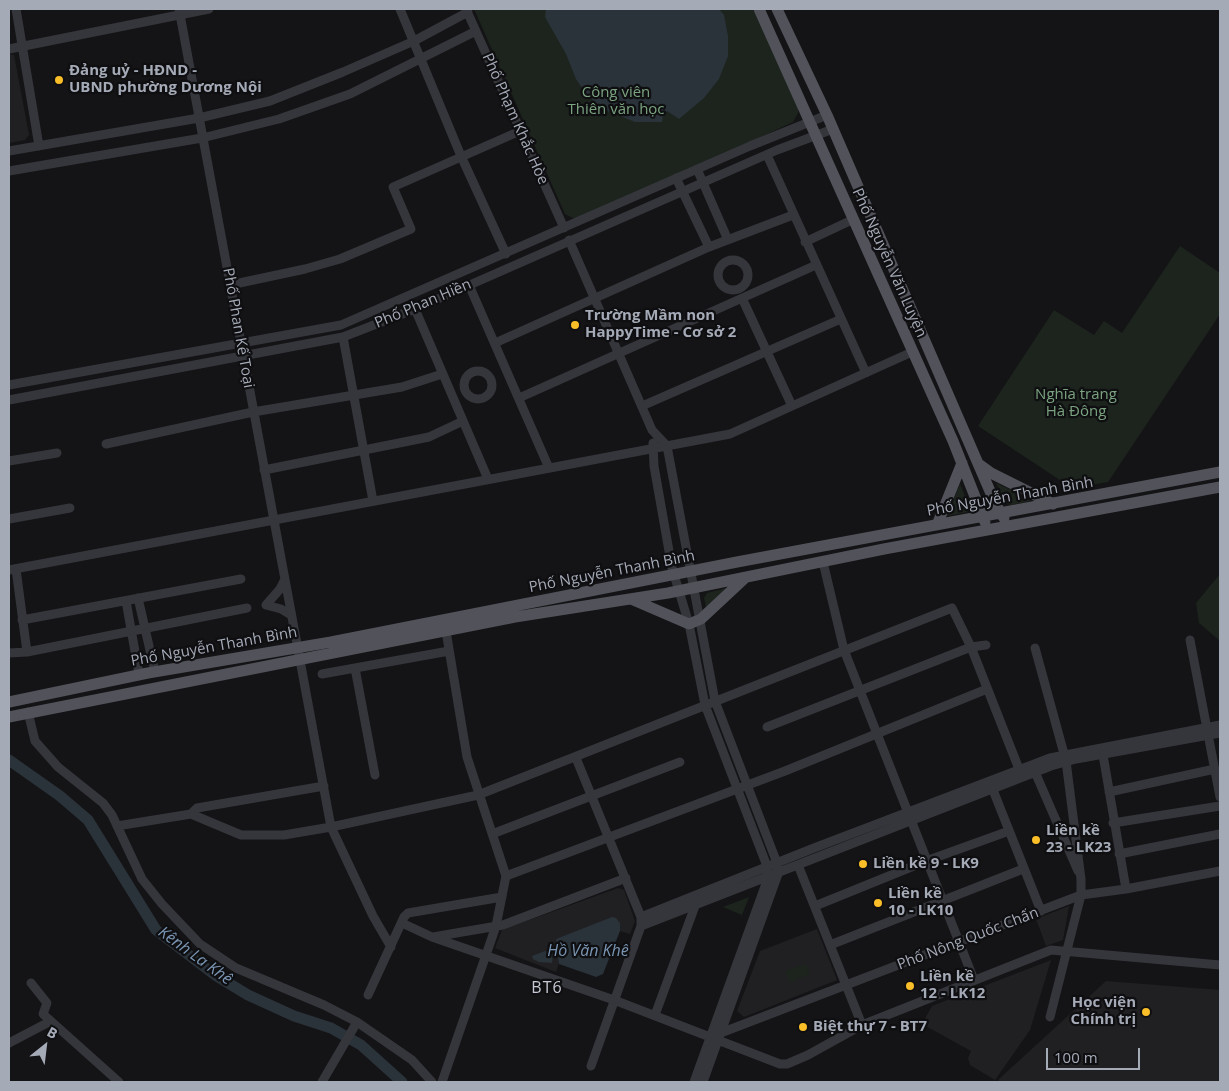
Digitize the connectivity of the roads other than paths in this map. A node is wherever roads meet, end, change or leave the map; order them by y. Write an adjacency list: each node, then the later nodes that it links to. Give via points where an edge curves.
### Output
1 (16, 9): 10 (street)
2 (209, 9): 7 (street)
3 (400, 9): 9 (street)
4 (759, 9): 15 (main road, Phố Nguyễn Văn Luyện)
5 (777, 9): 13 (main road, Phố Nguyễn Văn Luyện)
6 (467, 10): 8 (street, Phố Phạm Khắc Hòe); 9 (street)
7 (179, 12): 10 (street); 14 (street, Phố Phan Kế Toại)
8 (476, 31): 12 (street); 17 (street, Phố Phạm Khắc Hòe)
9 (414, 41): 12 (street); 14 (street, via 270,101)
10 (22, 46): 11 (street); 20 (street)
11 (9, 49)
12 (422, 60): 19 (street, via 350,94 278,119); 23 (street)
13 (827, 115): 15 (street, Phố Phan Hiền); 16 (main road, Phố Nguyễn Văn Luyện)
14 (199, 118): 19 (street, Phố Phan Kế Toại); 20 (street)
15 (810, 122): 18 (main road, Phố Nguyễn Văn Luyện); 24 (street, Phố Phan Hiền)
16 (833, 129): 18 (street, Phố Phan Hiền); 74 (main road, Phố Nguyễn Văn Luyện)
17 (520, 131): 23 (street); 31 (street, Phố Phạm Khắc Hòe)
18 (816, 135): 22 (street, Phố Phan Hiền); 30 (main road, Phố Nguyễn Văn Luyện)
19 (202, 138): 25 (street); 39 (street, Phố Phan Kế Toại)
20 (39, 146): 21 (street)
21 (9, 151)
22 (767, 155): 27 (street, Phố Phan Hiền); 29 (street)
23 (461, 156): 36 (street); 39 (street, via 393,187 411,229 340,259)
24 (697, 169): 26 (street, Phố Phan Hiền); 27 (street)
25 (9, 171)
26 (676, 178): 28 (street); 31 (street, Phố Phan Hiền)
27 (704, 182): 28 (street, Phố Phan Hiền); 33 (street)
28 (683, 192): 32 (street, Phố Phan Hiền); 35 (street)
29 (793, 215): 33 (street); 34 (street)
30 (854, 220): 34 (street); 49 (main road, Phố Nguyễn Văn Luyện)
31 (564, 228): 32 (street, Phố Phạm Khắc Hòe, via 571,231); 36 (street, Phố Phan Hiền)
32 (569, 240): 40 (street, Phố Phan Hiền); 42 (street)
33 (724, 241): 35 (street); 37 (street)
34 (805, 242): 38 (street)
35 (709, 247): 42 (street)
36 (506, 254): 46 (street, Phố Phan Hiền, via 341,325)
37 (726, 260)
38 (816, 266): 41 (street); 44 (street)
39 (230, 285): 46 (street, Phố Phan Kế Toại)
40 (469, 285): 43 (street, Phố Phan Hiền); 47 (street)
41 (742, 298): 48 (street); 50 (street)
42 (595, 300): 47 (street); 50 (street)
43 (415, 309): 45 (street, Phố Phan Hiền); 54 (street)
44 (841, 320): 48 (street); 53 (street)
45 (343, 337): 51 (street, Phố Phan Hiền); 58 (street)
46 (240, 342): 51 (street, Phố Phan Kế Toại); 56 (street, Phố Phan Hiền)
47 (495, 343): 52 (street)
48 (766, 351): 62 (street); 63 (street)
49 (912, 352): 53 (street); 73 (main road, Phố Nguyễn Văn Luyện)
50 (618, 353): 60 (street); 62 (street)
51 (242, 356): 61 (street, Phố Phan Hiền); 64 (street, Phố Phan Kế Toại)
52 (508, 373): 55 (street); 60 (street)
53 (866, 373): 63 (street)
54 (442, 374): 58 (street, via 402,387); 59 (street)
55 (491, 379): 57 (street, via 480,370 471,372 465,378); 57 (street, via 491,392 485,398 476,400)
56 (9, 385)
57 (465, 390): 59 (street)
58 (353, 394): 64 (street); 70 (street)
59 (453, 397): 65 (street)
60 (519, 398): 75 (street)
61 (9, 400)
62 (642, 406): 66 (street)
63 (792, 406): 68 (street, via 730,434)
64 (253, 412): 67 (street); 76 (street, Phố Phan Kế Toại)
65 (463, 421): 70 (street, via 429,437); 78 (street)
66 (654, 433): 68 (street); 69 (street)
67 (106, 444)
68 (667, 446): 69 (street); 92 (street)
69 (652, 449): 75 (street); 93 (street)
70 (364, 451): 76 (street); 80 (street)
71 (57, 453): 72 (street)
72 (9, 461)
73 (962, 463): 84 (main road, Phố Nguyễn Văn Luyện); 87 (main road)
74 (978, 463): 81 (main road, via 991,473); 83 (main road, Phố Nguyễn Văn Luyện, via 996,505)
75 (549, 468): 78 (street)
76 (264, 470): 86 (street, Phố Phan Kế Toại)
77 (1220, 472): 81 (main road, Phố Nguyễn Thanh Bình)
78 (488, 480): 80 (street)
79 (1220, 487): 88 (main road, Phố Nguyễn Thanh Bình)
80 (373, 501): 86 (street)
81 (1053, 504): 83 (main road, Phố Nguyễn Thanh Bình)
82 (70, 508): 85 (street)
83 (1003, 513): 84 (main road, Phố Nguyễn Thanh Bình); 88 (main road, Phố Nguyễn Văn Luyện)
84 (983, 516): 87 (main road, Phố Nguyễn Thanh Bình); 89 (main road, Phố Nguyễn Văn Luyện)
85 (9, 519)
86 (272, 520): 91 (street); 96 (street, Phố Phan Kế Toại)
87 (937, 525): 92 (main road, Phố Nguyễn Thanh Bình)
88 (1007, 528): 89 (main road, Phố Nguyễn Thanh Bình)
89 (988, 531): 90 (main road, Phố Nguyễn Thanh Bình)
90 (823, 562): 94 (main road, Phố Nguyễn Thanh Bình); 115 (street)
91 (12, 569): 105 (street)
92 (690, 572): 93 (main road, Phố Nguyễn Thanh Bình); 97 (street)
93 (674, 576): 98 (street); 112 (main road, Phố Nguyễn Thanh Bình)
94 (746, 577): 97 (main road, Phố Nguyễn Thanh Bình); 104 (main road)
95 (241, 579): 99 (street)
96 (284, 581): 103 (street, Phố Phan Kế Toại); 103 (street, via 266,605)
97 (694, 588): 98 (main road, Phố Nguyễn Thanh Bình); 104 (street)
98 (679, 590): 100 (main road, Phố Nguyễn Thanh Bình); 106 (street)
99 (138, 598): 101 (street); 107 (street)
100 (630, 598): 106 (main road); 109 (main road, Phố Nguyễn Thanh Bình)
101 (126, 601): 105 (street); 108 (street)
102 (247, 608): 107 (street)
103 (291, 615): 112 (street, Phố Phan Kế Toại)
104 (701, 619): 106 (main road); 127 (street)
105 (22, 620): 117 (street)
106 (690, 624): 128 (street)
107 (145, 628): 108 (street); 121 (street)
108 (132, 630): 117 (street); 122 (street)
109 (446, 631): 116 (street); 119 (main road, Phố Nguyễn Thanh Bình)
110 (1190, 640): 133 (street)
111 (986, 644): 113 (street)
112 (297, 647): 119 (street, Phố Phan Kế Toại); 121 (main road, Phố Nguyễn Thanh Bình)
113 (971, 647): 115 (street, via 952,608); 124 (street); 125 (street)
114 (1035, 648): 138 (street)
115 (844, 650): 125 (street); 127 (street)
116 (449, 651): 120 (street); 150 (street, via 467,756)
117 (27, 652): 118 (street)
118 (9, 653)
119 (298, 660): 129 (main road, Phố Nguyễn Thanh Bình); 145 (street, Phố Phan Kế Toại)
120 (354, 668): 123 (street); 143 (street)
121 (155, 672): 122 (main road, Phố Nguyễn Thanh Bình)
122 (139, 674): 126 (main road, Phố Nguyễn Thanh Bình)
123 (322, 674)
124 (987, 689): 135 (street); 140 (street)
125 (859, 691): 132 (street); 135 (street)
126 (9, 701)
127 (715, 701): 128 (street); 144 (street)
128 (705, 705): 137 (street); 146 (street)
129 (28, 712): 130 (main road, Phố Nguyễn Thanh Bình); 157 (street, via 35,741 58,767 102,803)
130 (9, 717)
131 (1220, 725): 133 (street)
132 (768, 727)
133 (1208, 731): 134 (street); 136 (street); 138 (street); 141 (street)
134 (1220, 733)
135 (876, 734): 144 (street); 153 (street)
136 (1103, 755): 138 (street); 148 (street)
137 (576, 758): 149 (street); 150 (street)
138 (1065, 758): 140 (street); 142 (street); 174 (street)
139 (680, 762): 149 (street)
140 (1019, 769): 153 (street)
141 (1215, 769): 148 (street); 151 (street)
142 (1035, 772): 147 (street); 174 (street)
143 (375, 775)
144 (747, 785): 146 (street); 165 (street)
145 (324, 786): 154 (street, via 196,808); 158 (street, Phố Phan Kế Toại)
146 (738, 788): 162 (street); 167 (street)
147 (993, 790): 155 (street); 159 (street)
148 (1109, 792): 156 (street)
149 (592, 794): 160 (street); 162 (street)
150 (478, 796): 158 (street); 160 (street)
151 (1220, 797)
152 (1220, 806): 156 (street)
153 (908, 812): 155 (street); 165 (street)
154 (191, 814): 157 (street); 158 (street, via 246,836 284,835)
155 (912, 822): 164 (street); 166 (street)
156 (1113, 823): 163 (street)
157 (117, 826): 201 (street, via 142,879 210,952 236,968 324,1005)
158 (331, 827): 188 (street, Phố Phan Kế Toại)
159 (1009, 831): 164 (street); 168 (street)
160 (492, 834): 171 (street, via 500,866)
161 (1220, 834): 163 (street)
162 (610, 838): 171 (street); 172 (street)
163 (1119, 854): 175 (street)
164 (926, 861): 178 (street); 180 (street)
165 (777, 863): 167 (street); 170 (street)
166 (798, 865): 170 (street); 180 (street)
167 (767, 866): 173 (street); 182 (street)
168 (1023, 869): 178 (street); 181 (street)
169 (1220, 871): 175 (street, Phố Nông Quốc Chấn)
170 (778, 874): 173 (street); 202 (street)
171 (506, 876): 177 (street)
172 (626, 878): 182 (street); 184 (street)
173 (768, 878): 179 (street); 202 (street)
174 (1081, 879): 176 (street)
175 (1126, 889): 176 (street, Phố Nông Quốc Chấn)
176 (1081, 895): 181 (street, Phố Nông Quốc Chấn); 189 (street)
177 (502, 897): 183 (street, via 408,913); 184 (street)
178 (943, 901): 186 (street); 187 (street)
179 (695, 906): 182 (street); 197 (street)
180 (815, 906): 187 (street)
181 (1041, 911): 186 (street, Phố Nông Quốc Chấn)
182 (641, 922): 196 (street)
183 (402, 923): 185 (street); 188 (street)
184 (496, 926): 185 (street); 190 (street)
185 (432, 937): 190 (street)
186 (960, 943): 192 (street); 194 (street, Phố Nông Quốc Chấn)
187 (830, 945): 194 (street)
188 (391, 947): 195 (street)
189 (1066, 950): 191 (street); 192 (street, via 1052,950); 198 (street)
190 (485, 955): 196 (street); 208 (street)
191 (1220, 965)
192 (974, 980): 200 (street)
193 (31, 983): 199 (street, via 47,1003 43,1014)
194 (846, 985): 200 (street); 202 (street, Phố Nông Quốc Chấn)
195 (368, 995)
196 (614, 1000): 197 (street); 204 (street)
197 (655, 1015): 202 (street)
198 (1050, 1017)
199 (51, 1021): 203 (street); 205 (street)
200 (862, 1025): 202 (street, via 787,1064 780,1064)
201 (355, 1026): 206 (street); 207 (street, via 412,1060)
202 (718, 1036): 209 (street); 210 (street)
203 (9, 1043)
204 (591, 1066)
205 (119, 1082)
206 (322, 1082)
207 (432, 1082)
208 (442, 1082)
209 (694, 1082)
210 (703, 1082)

